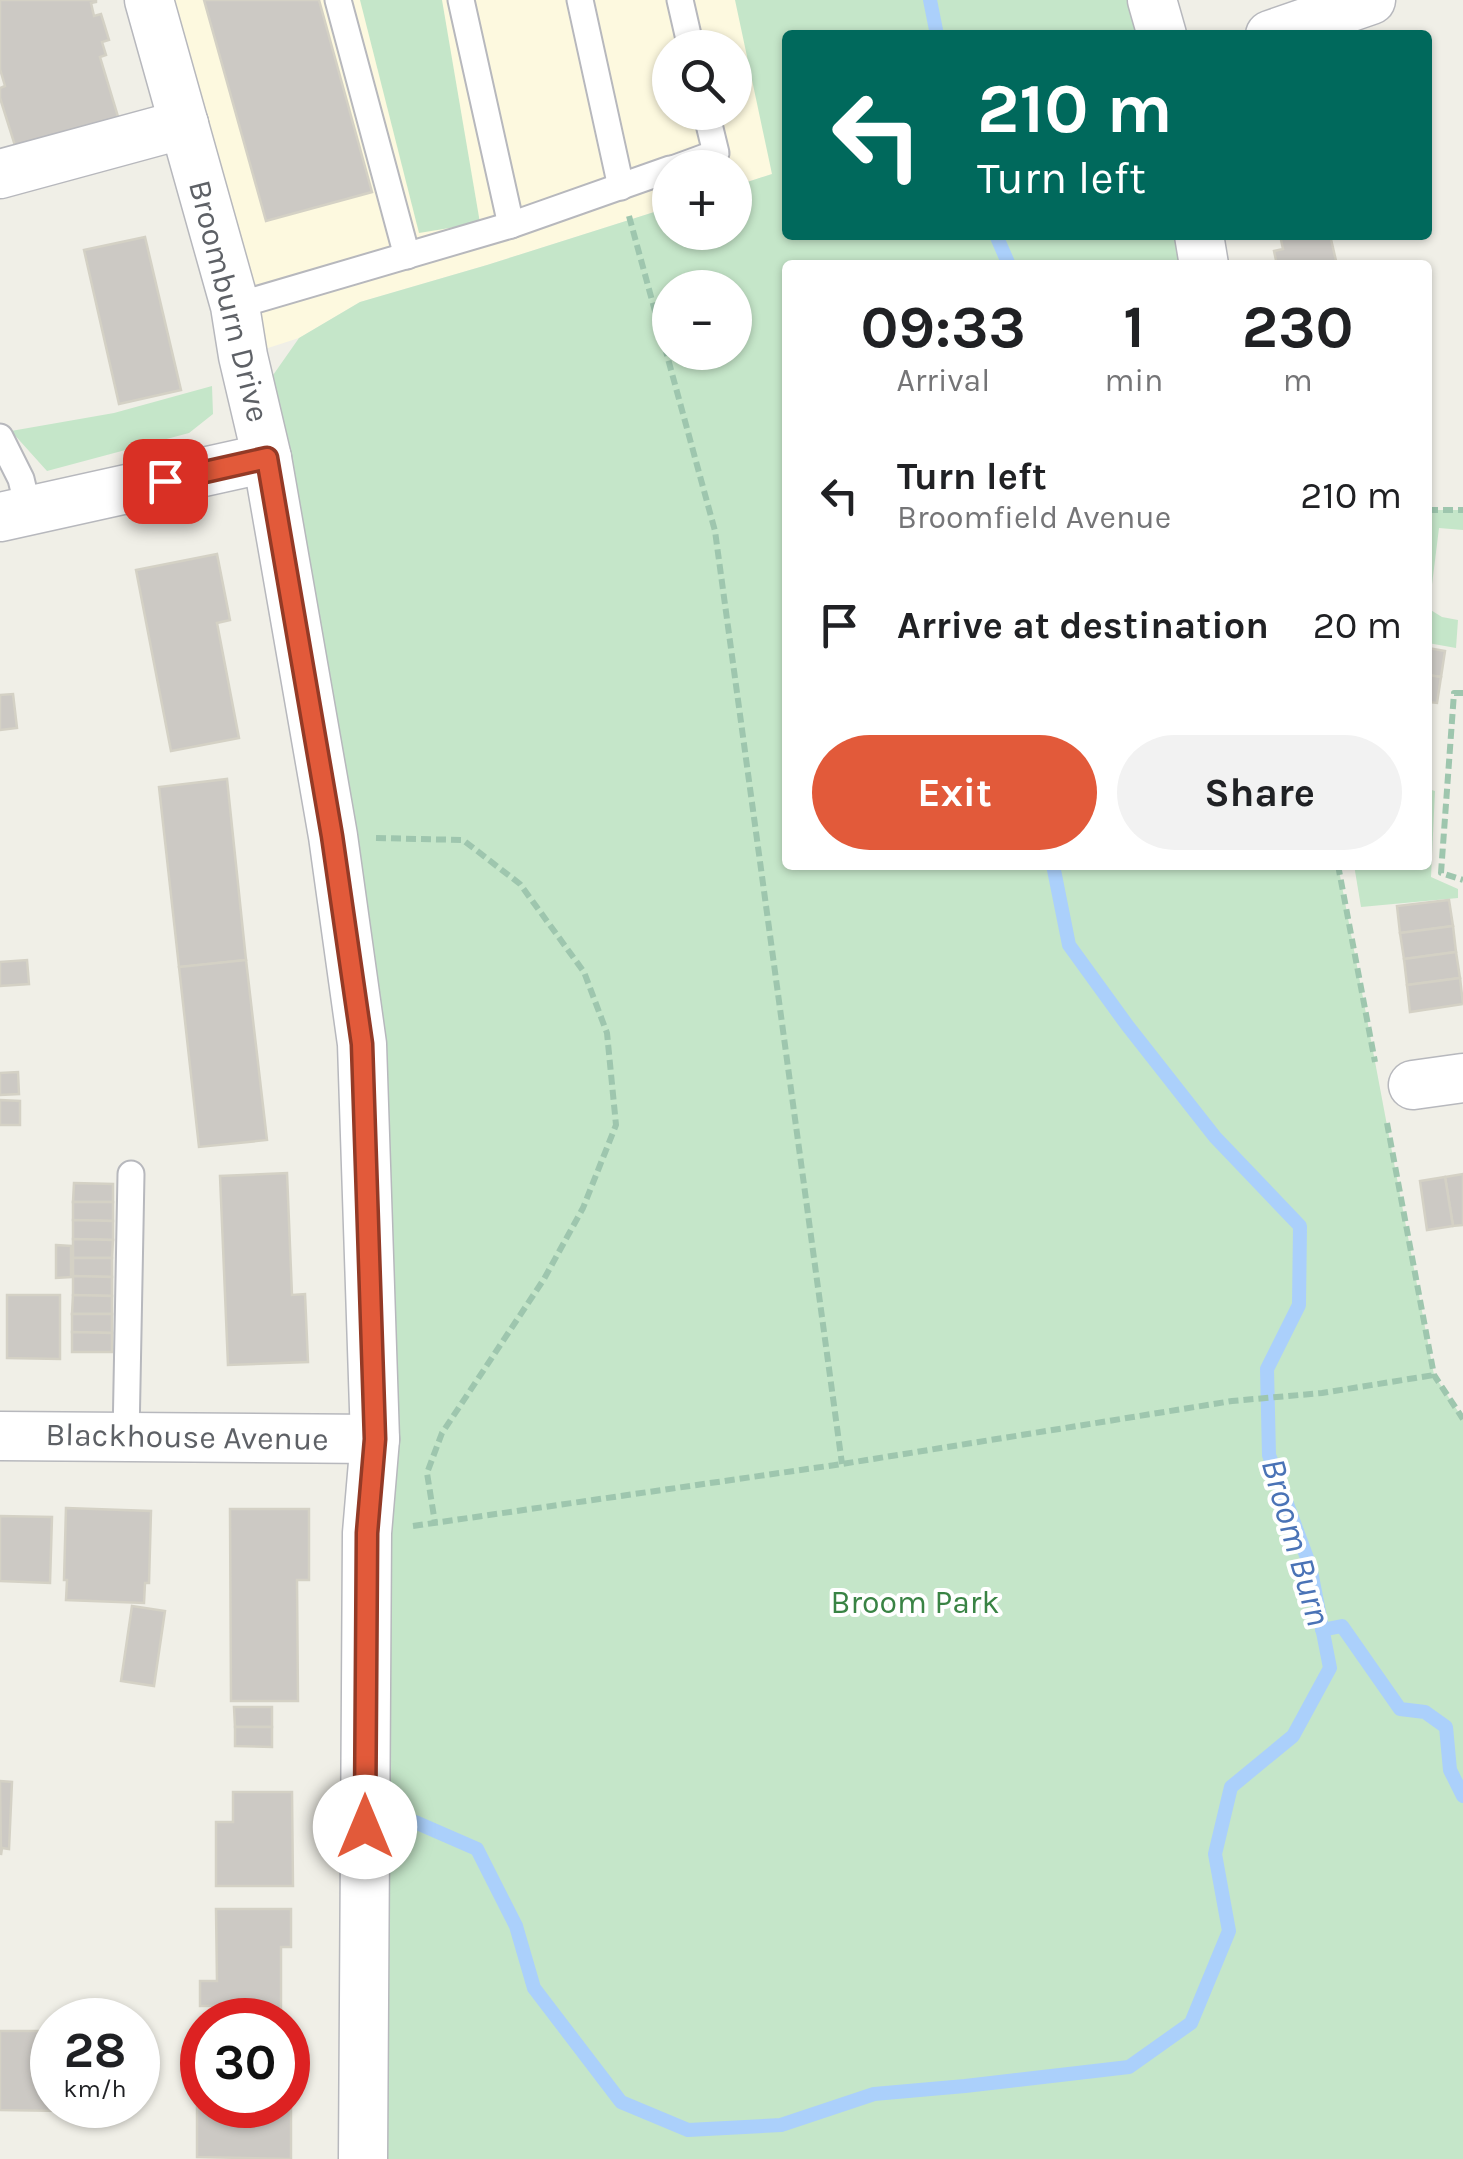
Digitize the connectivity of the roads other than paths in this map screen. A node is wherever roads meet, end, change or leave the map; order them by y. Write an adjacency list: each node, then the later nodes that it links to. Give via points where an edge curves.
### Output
1 (149, 0): 11 (street, Broomburn Drive)
2 (338, 0): 16 (lane)
3 (461, 0): 15 (lane)
4 (580, 0): 14 (lane)
5 (680, 0): 8 (lane)
6 (1152, 0): 9 (street)
7 (1370, 0): 10 (street)
8 (687, 30)
9 (1161, 30)
10 (1284, 30)
11 (184, 124): 12 (street); 17 (street, Broomburn Drive)
12 (0, 174)
13 (652, 175): 14 (lane)
14 (621, 186): 15 (lane)
15 (510, 225): 16 (lane)
16 (407, 256): 17 (lane)
17 (236, 306): 19 (street, Broomburn Drive)
18 (0, 438): 20 (lane, via 21,478)
19 (267, 458): 20 (street); 26 (street, Broomburn Drive, via 362,1044)
20 (14, 515)
21 (1463, 1078): 22 (street)
22 (1391, 1089)
23 (131, 1174): 25 (lane)
24 (0, 1436): 25 (street, Blackhouse Avenue)
25 (126, 1437): 26 (street, Blackhouse Avenue)
26 (375, 1439): 27 (street, Broomburn Drive, via 367,1533)
27 (363, 2159)

